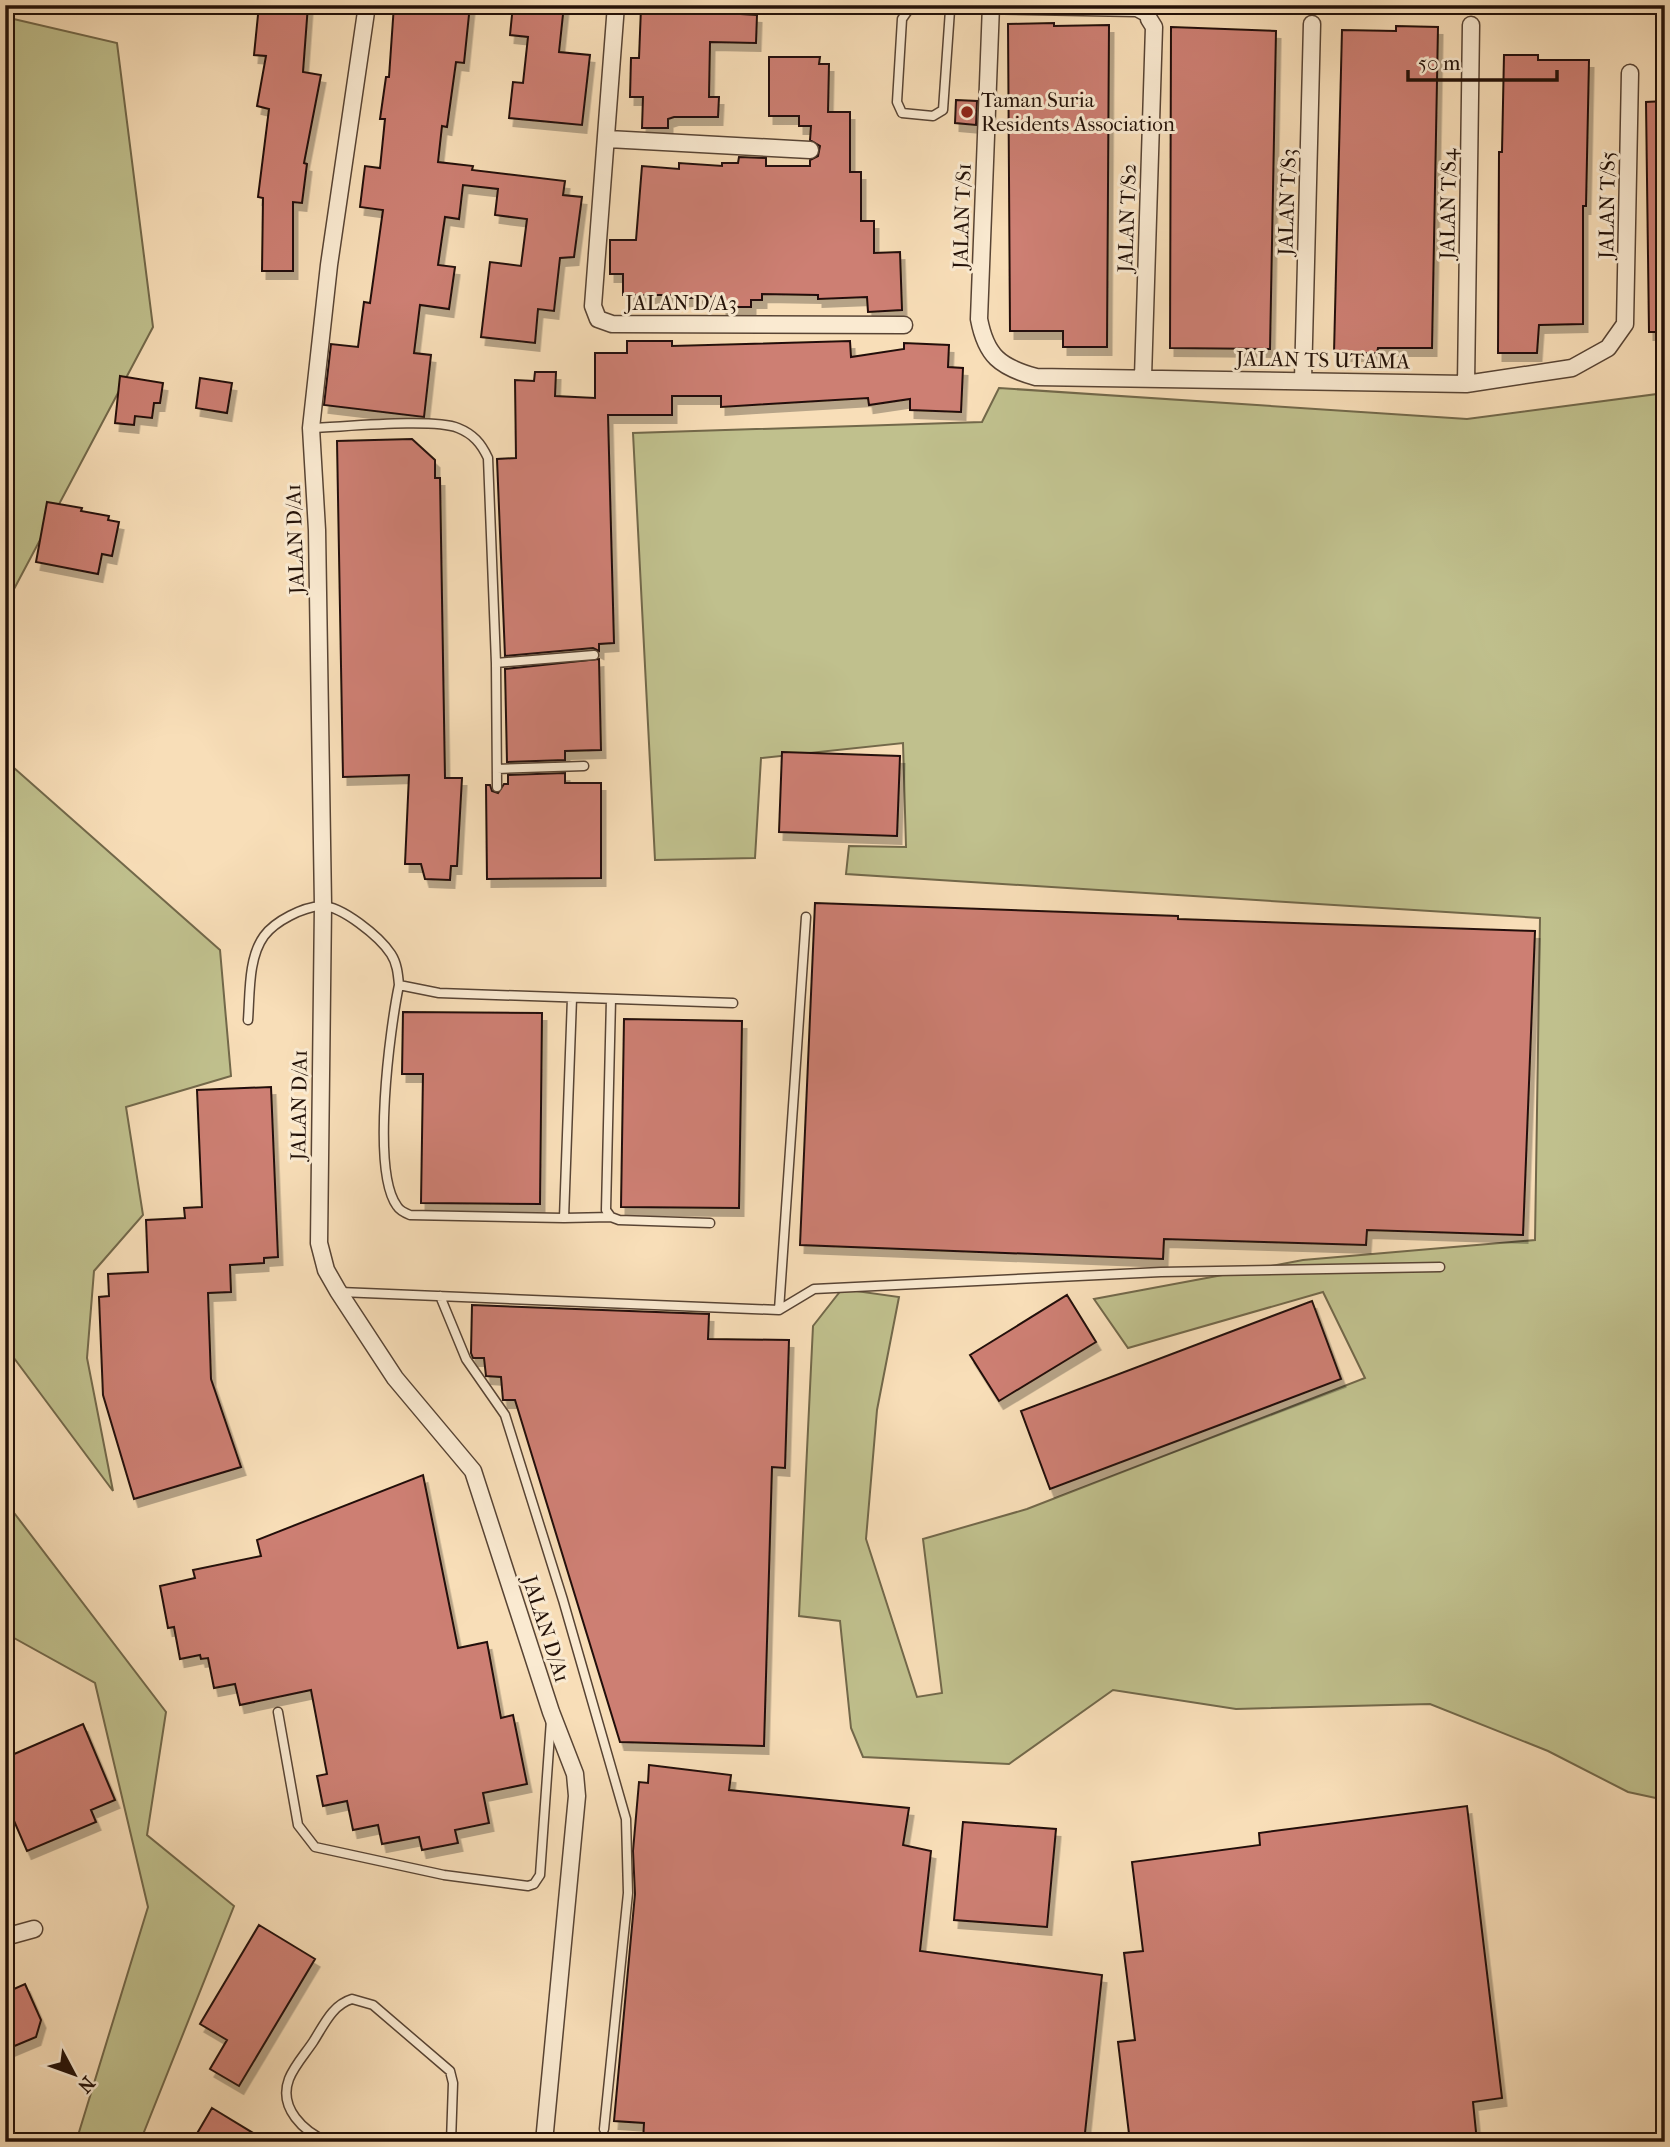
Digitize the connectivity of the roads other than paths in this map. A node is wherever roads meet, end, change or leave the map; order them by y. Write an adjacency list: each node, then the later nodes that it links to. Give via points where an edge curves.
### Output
1 (367, 5): 17 (street, JALAN D/A1, via 329,265)
2 (616, 5): 9 (street, JALAN D/A3)
3 (991, 7): 4 (lane); 5 (lane, via 1136,12); 13 (street, JALAN T/S1, via 979,319 984,344)
4 (950, 10): 4 (lane, via 915,8 904,13 897,102 902,113 933,116 943,110)
5 (1149, 19): 14 (street, JALAN T/S2, via 1154,27)
6 (1312, 24): 15 (street, JALAN T/S3)
7 (1472, 25): 16 (street, JALAN T/S4)
8 (1630, 73): 12 (street, JALAN T/S5, via 1627,309)
9 (608, 139): 10 (street); 11 (street, JALAN D/A3, via 593,306 598,319 612,324)
10 (810, 150)
11 (904, 325)
12 (1619, 336): 16 (street, JALAN TS UTAMA, via 1593,359 1572,368)
13 (1015, 371): 14 (street, JALAN TS UTAMA, via 1036,377)
14 (1143, 377): 15 (street, JALAN TS UTAMA)
15 (1303, 381): 16 (street, JALAN TS UTAMA)
16 (1466, 384)
17 (311, 428): 19 (lane, via 444,424 472,435 483,447 488,458); 23 (street, JALAN D/A1)
18 (594, 654): 19 (lane)
19 (496, 663): 21 (lane)
20 (584, 766): 21 (lane)
21 (497, 769): 22 (lane)
22 (497, 787)
23 (323, 905): 25 (lane, via 372,933 391,954); 29 (lane, via 300,911 264,936 253,964); 34 (street, JALAN D/A1, via 320,1243 326,1270)
24 (806, 917): 36 (lane)
25 (399, 985): 26 (lane, via 439,993); 31 (lane, via 387,1051 384,1148 397,1208 410,1215)
26 (572, 998): 27 (lane); 31 (lane)
27 (611, 999): 28 (lane); 30 (lane, via 604,1199)
28 (733, 1003)
29 (248, 1020)
30 (611, 1217): 31 (lane); 32 (lane)
31 (564, 1218)
32 (710, 1223)
33 (1440, 1267): 36 (lane, via 1161,1272 814,1289)
34 (338, 1292): 35 (lane); 38 (street, JALAN D/A1, via 395,1378 473,1471)
35 (440, 1296): 36 (lane); 41 (lane, via 466,1359 505,1415 626,1819 628,1893)
36 (779, 1310)
37 (278, 1712): 38 (lane, via 298,1825 315,1847 444,1875 528,1886 540,1875)
38 (551, 1712): 44 (street, JALAN D/A1, via 575,1774 577,1796)
39 (34, 1929): 40 (street)
40 (5, 1937)
41 (604, 2129)
42 (328, 2142): 43 (lane, via 300,2124 288,2102 289,2079 333,2010 352,1999 373,2005 450,2071)
43 (451, 2142)
44 (544, 2142)

